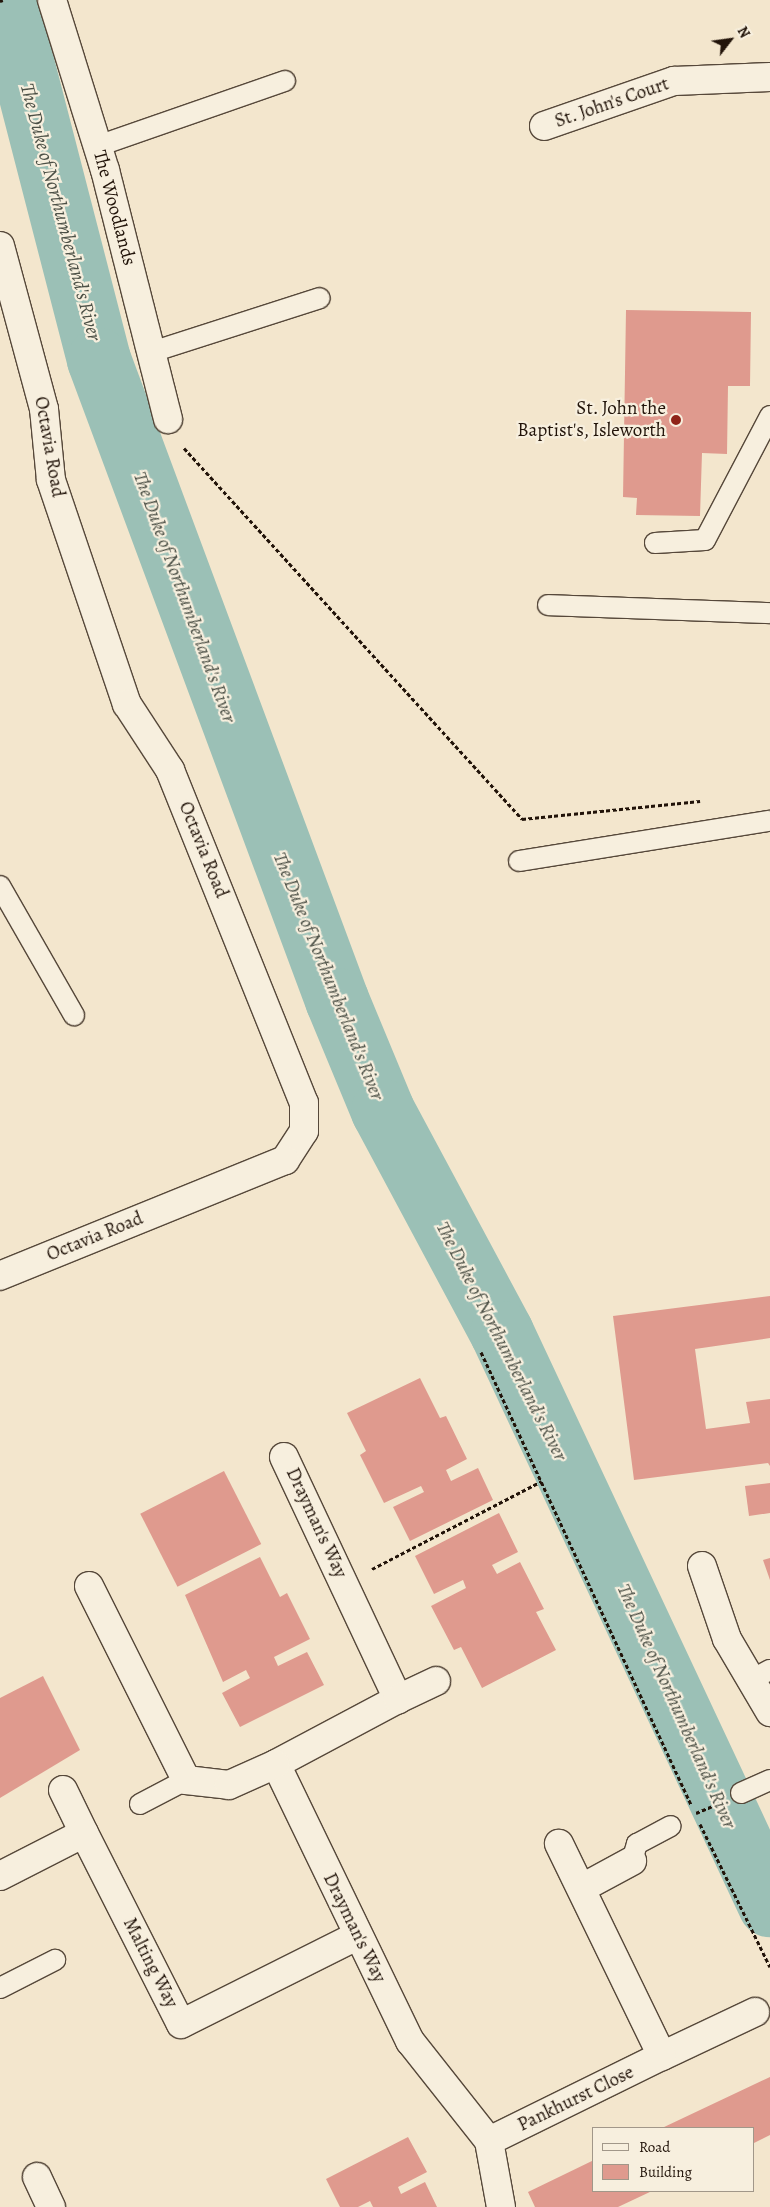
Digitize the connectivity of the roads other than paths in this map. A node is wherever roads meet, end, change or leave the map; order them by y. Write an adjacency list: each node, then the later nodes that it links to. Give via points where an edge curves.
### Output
1 (52, 0): 5 (street, The Woodlands)
2 (770, 77): 4 (street, St. John's Court, via 674,81)
3 (285, 80): 5 (lane)
4 (544, 126)
5 (98, 146): 8 (street, The Woodlands)
6 (0, 246): 18 (street, Octavia Road, via 44,409 52,480 127,704 170,770 304,1103 304,1121 296,1147 285,1160)
7 (320, 298): 8 (lane)
8 (152, 352): 10 (street, The Woodlands)
9 (770, 416): 11 (lane, via 704,540)
10 (168, 419)
11 (655, 543)
12 (548, 605): 13 (lane)
13 (770, 613)
14 (770, 822): 15 (lane)
15 (519, 861)
16 (0, 886): 17 (lane)
17 (74, 1015)
18 (0, 1276)
19 (284, 1457): 24 (street, Drayman's Way)
20 (702, 1566): 22 (street, via 727,1638)
21 (89, 1586): 27 (street)
22 (761, 1675): 25 (street)
23 (436, 1681): 24 (street)
24 (398, 1699): 26 (street)
25 (770, 1712)
26 (276, 1764): 27 (street, via 229,1785); 38 (street, Drayman's Way)
27 (186, 1780): 31 (lane)
28 (770, 1780): 30 (lane)
29 (63, 1790): 33 (street, Malting Way)
30 (741, 1793)
31 (140, 1804)
32 (671, 1826): 35 (lane, via 637,1844)
33 (84, 1833): 36 (street); 38 (street, Malting Way, via 181,2024)
34 (559, 1844): 37 (street)
35 (632, 1861): 37 (street)
36 (0, 1876)
37 (582, 1888): 42 (street)
38 (356, 1936): 43 (street, Drayman's Way, via 410,2042)
39 (55, 1960): 40 (lane)
40 (0, 1988)
41 (755, 2012): 42 (street, Pankhurst Close)
42 (662, 2056): 43 (street, Pankhurst Close)
43 (489, 2141): 46 (street, Drayman's Way)
44 (36, 2176): 45 (street)
45 (51, 2207)
46 (501, 2207)

